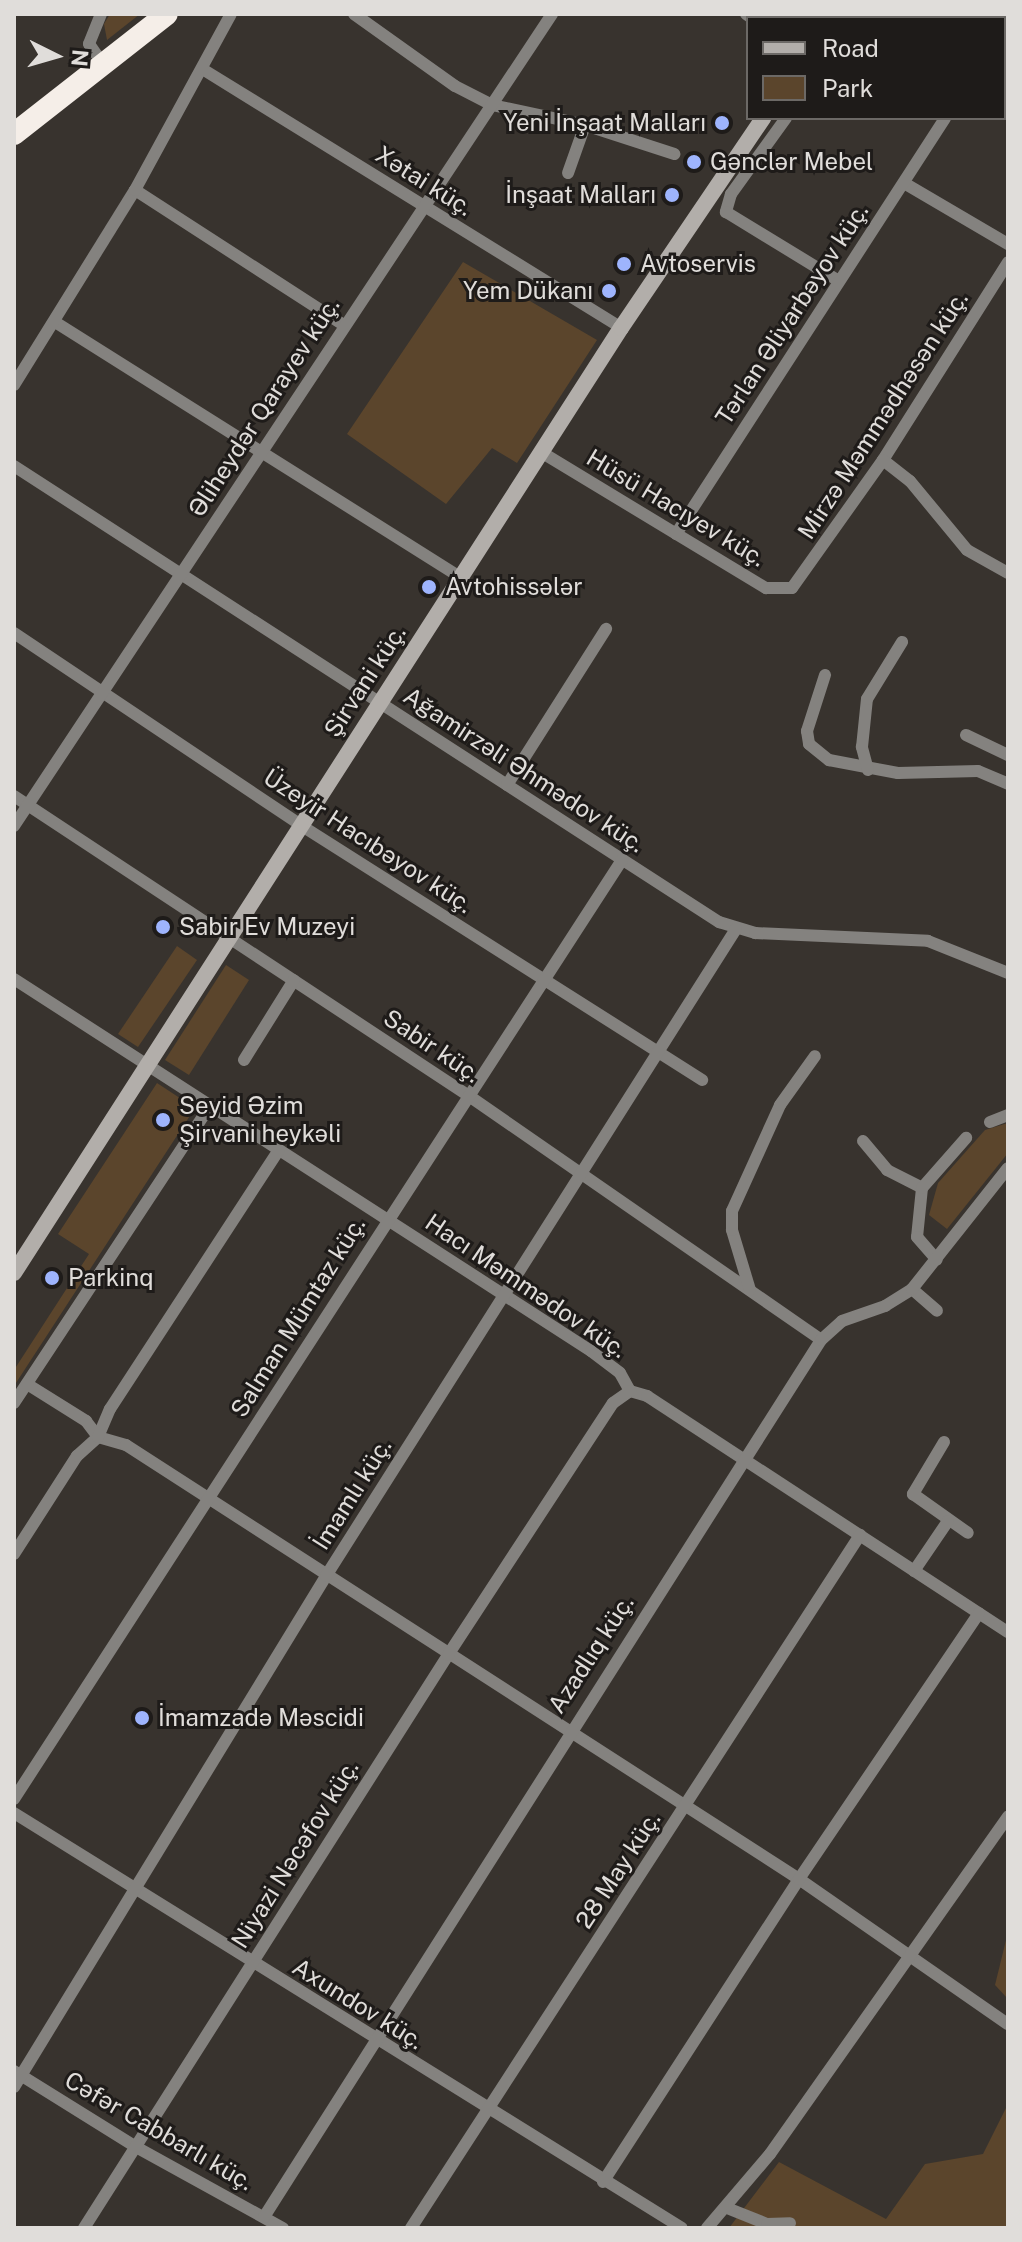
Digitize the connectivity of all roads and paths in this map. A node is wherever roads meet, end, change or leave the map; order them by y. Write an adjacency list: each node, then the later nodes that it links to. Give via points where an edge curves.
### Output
1 (101, 14): 6 (street, via 89,44)
2 (167, 14): 6 (highway)
3 (231, 14): 7 (street)
4 (354, 14): 8 (street, via 455,86)
5 (552, 14): 8 (street, Əliheydər Qarayev küç.)
6 (103, 64): 13 (highway)
7 (204, 70): 17 (street); 18 (street, Xətai küç.)
8 (492, 105): 12 (street); 18 (street, Əliheydər Qarayev küç.)
9 (762, 120): 24 (main road, Şirvani küç.)
10 (785, 120): 21 (street, via 731,194 726,212 733,221)
11 (944, 120): 16 (street, Tərlan Əliyarbəyov küç.)
12 (585, 125): 14 (street); 15 (street)
13 (14, 134)
14 (674, 154)
15 (568, 173)
16 (904, 183): 19 (street); 21 (street, Tərlan Əliyarbəyov küç.)
17 (135, 190): 22 (street); 23 (street)
18 (425, 207): 23 (street, Əliheydər Qarayev küç.); 24 (street, Xətai küç.)
19 (1008, 244)
20 (1008, 262): 28 (street, Mirzə Məmmədhəsən küç.)
21 (839, 281): 30 (street, Tərlan Əliyarbəyov küç.)
22 (55, 322): 25 (street); 26 (street)
23 (344, 325): 26 (street, Əliheydər Qarayev küç.)
24 (621, 328): 27 (main road, Şirvani küç.)
25 (14, 385)
26 (263, 450): 32 (street, Əliheydər Qarayev küç.); 33 (street)
27 (541, 452): 30 (street, Hüsü Hacıyev küç.); 33 (main road, Şirvani küç.)
28 (883, 460): 31 (street, via 910,481 967,550); 34 (street, Mirzə Məmmədhəsən küç.)
29 (14, 466): 32 (street, Ağamirzəli Əhmədov küç.)
30 (676, 534): 34 (street, Hüsü Hacıyev küç., via 766,588)
31 (1008, 573)
32 (180, 574): 39 (street, Əliheydər Qarayev küç.); 40 (street, Ağamirzəli Əhmədov küç.)
33 (460, 577): 40 (main road, Şirvani küç.)
34 (792, 588)
35 (606, 629): 45 (street)
36 (14, 633): 39 (street, Üzeyir Hacıbəyov küç.)
37 (902, 642): 43 (street, via 867,699 862,747)
38 (825, 675): 43 (street, via 809,715 809,744 829,760)
39 (103, 692): 47 (street, Əliheydər Qarayev küç.); 49 (street, Üzeyir Hacıbəyov küç.)
40 (379, 702): 45 (street, Ağamirzəli Əhmədov küç.); 49 (main road, Şirvani küç.)
41 (966, 735): 42 (street)
42 (1008, 755)
43 (868, 770): 44 (street, via 978,771)
44 (1008, 784)
45 (507, 785): 50 (street, Ağamirzəli Əhmədov küç.)
46 (14, 796): 47 (street, Sabir küç.)
47 (28, 804): 48 (street, Əliheydər Qarayev küç.); 52 (street, Sabir küç.)
48 (14, 826)
49 (302, 826): 52 (main road, Şirvani küç.); 56 (street, Üzeyir Hacıbəyov küç.)
50 (622, 860): 51 (street, Ağamirzəli Əhmədov küç.); 56 (street, Salman Mümtaz küç.)
51 (736, 929): 53 (street, Ağamirzəli Əhmədov küç., via 928,941); 57 (street, İmamlı küç.)
52 (231, 936): 55 (street, Sabir küç.); 60 (main road, Şirvani küç.)
53 (1008, 973)
54 (14, 979): 60 (street, Hacı Məmmədov küç.)
55 (294, 980): 59 (street); 62 (street, Sabir küç.)
56 (544, 982): 57 (street, Üzeyir Hacıbəyov küç.); 62 (street, Salman Mümtaz küç.)
57 (656, 1049): 61 (street, Üzeyir Hacıbəyov küç.); 70 (street, İmamlı küç.)
58 (815, 1056): 76 (street, via 780,1105 732,1211 732,1230)
59 (244, 1060)
60 (147, 1066): 63 (street, Hacı Məmmədov küç.); 74 (main road, Şirvani küç.)
61 (702, 1080)
62 (469, 1096): 70 (street, Sabir küç.); 72 (street, Salman Mümtaz küç.)
63 (209, 1107): 68 (street, Hacı Məmmədov küç.); 80 (street)
64 (1008, 1115): 65 (street)
65 (990, 1122)
66 (966, 1138): 71 (street)
67 (863, 1141): 71 (street, via 887,1170)
68 (278, 1151): 72 (street, Hacı Məmmədov küç.); 83 (street, via 110,1409)
69 (1008, 1168): 73 (street, Azadlıq küç.)
70 (579, 1172): 76 (street, Sabir küç.); 77 (street, İmamlı küç.)
71 (922, 1188): 73 (street, via 917,1237)
72 (386, 1219): 77 (street, Hacı Məmmədov küç.); 86 (street, Salman Mümtaz küç.)
73 (937, 1260): 75 (street, Azadlıq küç.)
74 (14, 1273)
75 (912, 1289): 78 (street); 79 (street, Azadlıq küç., via 885,1306 842,1321)
76 (750, 1290): 79 (street, Sabir küç.)
77 (503, 1295): 81 (street, Hacı Məmmədov küç., via 607,1363); 92 (street, İmamlı küç.)
78 (937, 1311)
79 (821, 1340): 85 (street, Azadlıq küç.)
80 (27, 1384): 82 (street); 83 (street, via 86,1421)
81 (630, 1391): 85 (street, Hacı Məmmədov küç., via 647,1396); 95 (street, Niyazi Nəcəfov küç., via 613,1403)
82 (14, 1403)
83 (98, 1437): 86 (street, via 126,1445); 90 (street, via 77,1456)
84 (944, 1442): 87 (street, via 913,1494)
85 (742, 1458): 89 (street, Hacı Məmmədov küç.); 96 (street, Azadlıq küç.)
86 (208, 1499): 92 (street); 97 (street, Salman Mümtaz küç.)
87 (948, 1521): 88 (street); 91 (street)
88 (968, 1533)
89 (860, 1535): 91 (street, Hacı Məmmədov küç.); 98 (street, 28 May küç.)
90 (14, 1554)
91 (914, 1571): 93 (street, Hacı Məmmədov küç.)
92 (326, 1576): 95 (street); 102 (street, İmamlı küç.)
93 (979, 1613): 94 (street, Hacı Məmmədov küç.); 101 (street)
94 (1008, 1632)
95 (448, 1655): 96 (street); 104 (street, Niyazi Nəcəfov küç.)
96 (568, 1731): 98 (street); 106 (street, Azadlıq küç.)
97 (14, 1799)
98 (685, 1806): 101 (street); 108 (street, 28 May küç.)
99 (14, 1813): 102 (street, Axundov küç.)
100 (1008, 1816): 103 (street)
101 (799, 1879): 103 (street); 110 (street)
102 (134, 1888): 104 (street, Axundov küç.); 107 (street, İmamlı küç.)
103 (912, 1955): 105 (street); 111 (street)
104 (252, 1963): 106 (street, Axundov küç.); 109 (street, Niyazi Nəcəfov küç.)
105 (1008, 2024)
106 (373, 2039): 108 (street, Axundov küç.); 112 (street, Azadlıq küç.)
107 (16, 2078): 109 (street, Cəfər Cabbarlı küç.)
108 (489, 2112): 110 (street, Axundov küç.); 116 (street, 28 May küç.)
109 (136, 2147): 112 (street, Cəfər Cabbarlı küç.); 114 (street, Niyazi Nəcəfov küç.)
110 (603, 2182): 117 (street, Axundov küç.)
111 (727, 2208): 113 (street, via 767,2224); 118 (street)
112 (264, 2217): 115 (street, Cəfər Cabbarlı küç.)
113 (790, 2223)
114 (84, 2228)
115 (283, 2228)
116 (411, 2228)
117 (682, 2228)
118 (707, 2228)

